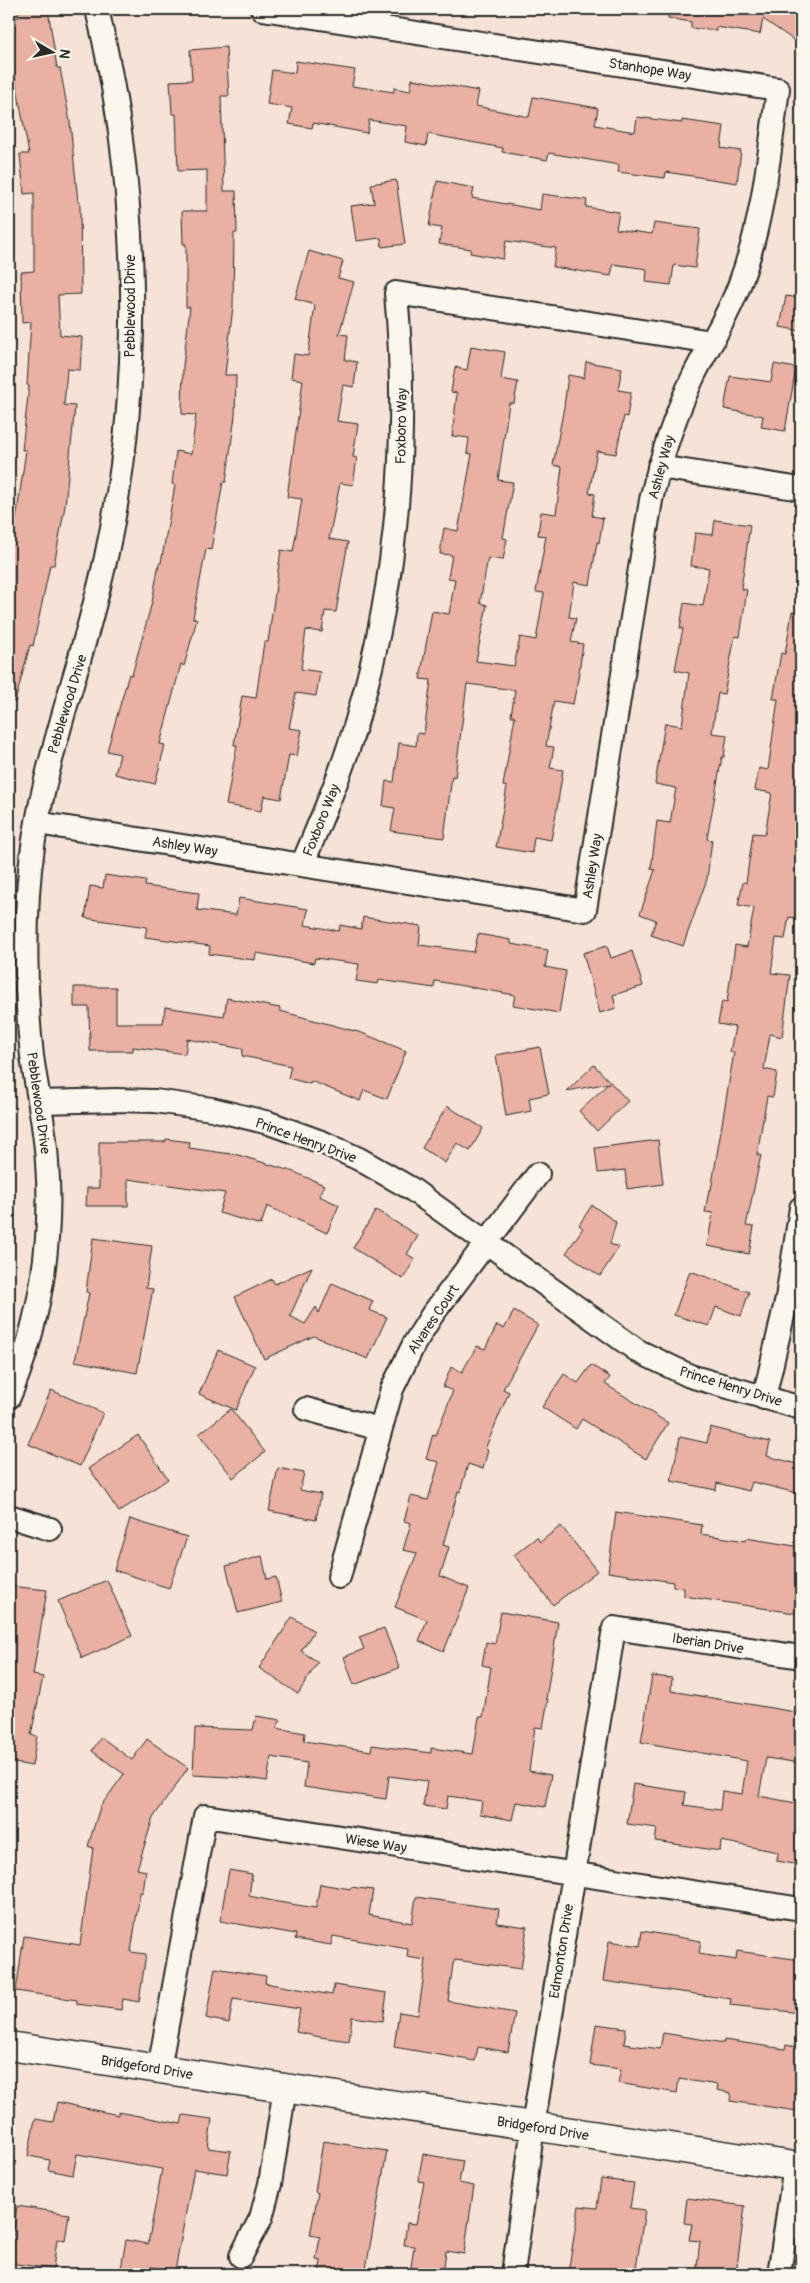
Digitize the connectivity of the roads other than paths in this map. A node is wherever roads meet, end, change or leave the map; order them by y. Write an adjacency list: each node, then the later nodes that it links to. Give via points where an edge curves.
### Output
1 (97, 9): 6 (street, Pebblewood Drive, via 118,120 128,207 132,294 130,381 107,555 48,768)
2 (262, 9): 3 (street, Stanhope Way, via 778,89 754,240 739,286)
3 (712, 342): 4 (street, Ashley Way, via 674,420); 7 (street, Foxboro Way, via 396,293 403,424 390,574 376,648 357,720 333,792)
4 (659, 467): 5 (street); 7 (street, Ashley Way, via 585,910)
5 (801, 489)
6 (37, 823): 7 (street, Ashley Way); 8 (street, Pebblewood Drive, via 28,891 26,946 27,1001)
7 (302, 865)
8 (40, 1102): 11 (street, Prince Henry Drive, via 155,1102 269,1123 359,1159 410,1188); 12 (street, Pebblewood Drive, via 47,1161 45,1254 27,1345)
9 (538, 1174): 11 (street)
10 (801, 1208): 13 (street, via 787,1298)
11 (488, 1244): 13 (street, Prince Henry Drive, via 638,1351 690,1376); 16 (street, Alvares Court, via 414,1344 392,1389)
12 (10, 1388)
13 (764, 1398): 14 (street, Prince Henry Drive)
14 (801, 1408)
15 (306, 1409): 16 (street)
16 (380, 1429): 19 (street, Alvares Court)
17 (9, 1516): 18 (street)
18 (50, 1529)
19 (339, 1577)
20 (614, 1628): 21 (street, Iberian Drive); 22 (street, Edmonton Drive)
21 (801, 1657)
22 (574, 1873): 23 (street, Wiese Way); 25 (street, Wiese Way, via 204,1816); 27 (street, Edmonton Drive)
23 (801, 1908)
24 (9, 2046): 25 (street, Bridgeford Drive)
25 (159, 2069): 26 (street, Bridgeford Drive)
26 (285, 2088): 27 (street, Bridgeford Drive); 29 (street, via 270,2184 261,2218)
27 (533, 2126): 28 (street, Bridgeford Drive); 30 (street, Edmonton Drive)
28 (798, 2167): 31 (street)
29 (241, 2256)
30 (513, 2274)
31 (779, 2274)

